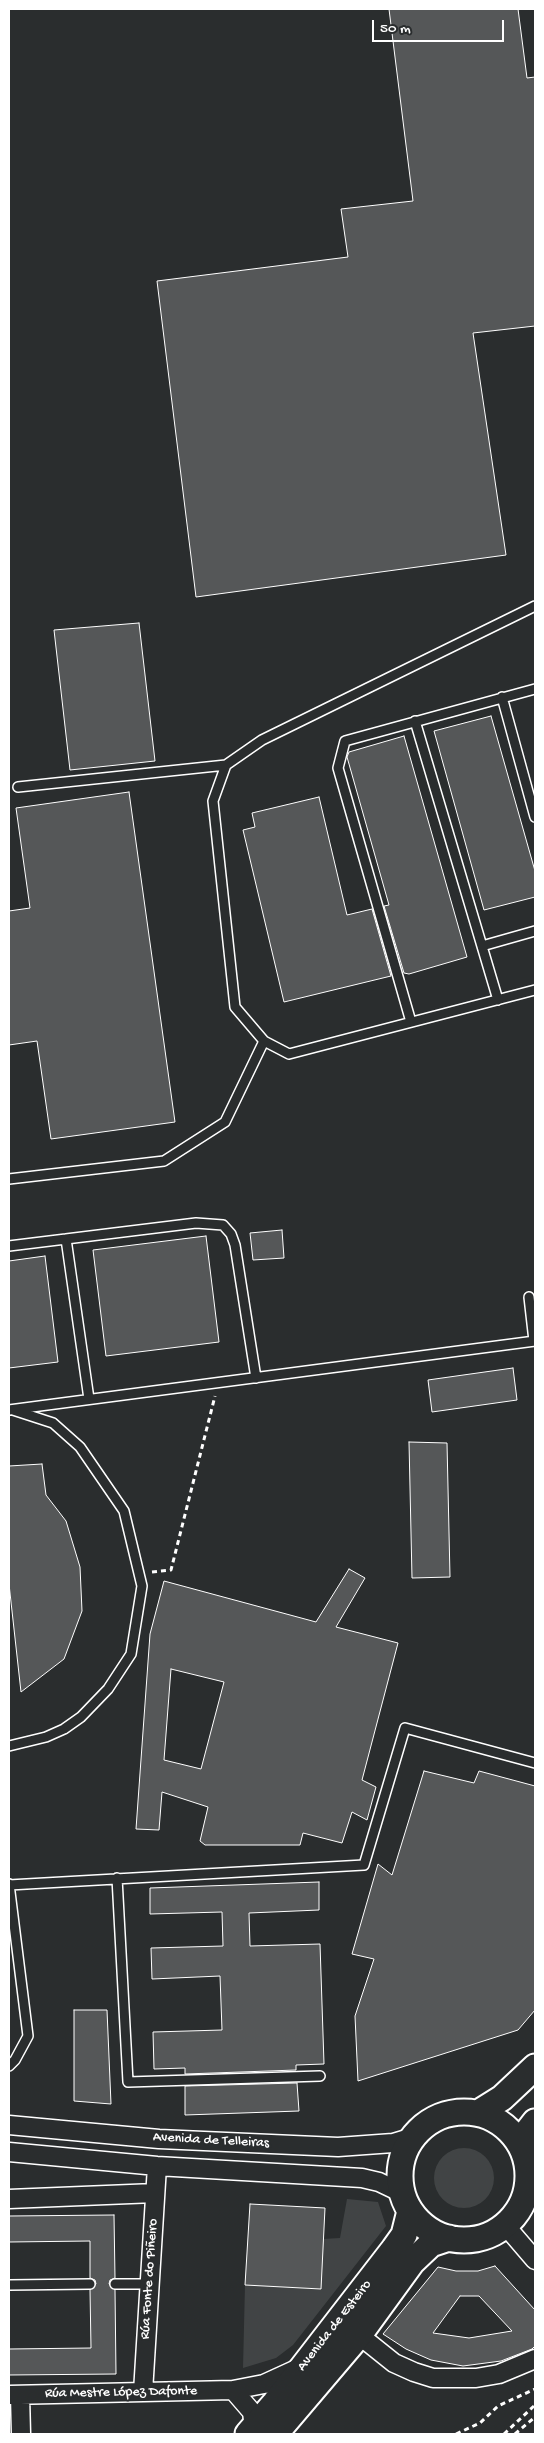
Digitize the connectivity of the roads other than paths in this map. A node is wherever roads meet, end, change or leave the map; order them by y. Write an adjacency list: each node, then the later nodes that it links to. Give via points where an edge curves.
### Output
1 (535, 606): 5 (lane, via 262,740)
2 (535, 689): 3 (lane)
3 (502, 698): 4 (lane); 7 (lane)
4 (415, 721): 9 (lane); 12 (lane, via 345,741 338,768)
5 (226, 765): 6 (lane); 13 (lane, via 213,801 235,1007)
6 (18, 787)
7 (535, 818)
8 (535, 931): 9 (lane)
9 (482, 946): 11 (lane)
10 (535, 990): 11 (lane)
11 (498, 1000): 12 (lane)
12 (411, 1022): 13 (lane, via 289,1054)
13 (264, 1041): 14 (lane, via 225,1122 164,1160)
14 (9, 1180)
15 (66, 1239): 16 (lane); 19 (lane, via 196,1223 223,1225 232,1234 235,1244); 20 (lane)
16 (9, 1246)
17 (529, 1297): 18 (lane)
18 (534, 1341): 19 (lane)
19 (256, 1378): 20 (lane)
20 (89, 1399): 21 (lane)
21 (10, 1410): 22 (lane, via 52,1423 80,1447 124,1511 142,1586 131,1654 108,1689 81,1717 64,1729)
22 (9, 1746)
23 (535, 1762): 24 (lane, via 405,1728 364,1865)
24 (117, 1878): 25 (lane); 28 (lane, via 128,2082)
25 (9, 1885): 26 (lane, via 28,2036)
26 (9, 2066)
27 (535, 2067): 29 (main road, via 502,2098)
28 (320, 2076)
29 (478, 2113): 32 (main road, via 442,2116 426,2124); 33 (main road, via 496,2120)
30 (535, 2122): 33 (main road)
31 (9, 2125): 32 (street, Avenida de Telleiras, via 159,2139 338,2147 393,2143)
32 (413, 2137): 38 (main road, via 404,2154 400,2173)
33 (521, 2146): 39 (main road, via 527,2162 526,2188 517,2212)
34 (9, 2152): 35 (street, Avenida de Telleiras)
35 (157, 2166): 36 (street, Rúa Fonte do Piñeiro); 38 (street, Avenida de Telleiras, via 362,2178 379,2182)
36 (155, 2193): 37 (street); 44 (street, Rúa Fonte do Piñeiro)
37 (9, 2199)
38 (406, 2202): 40 (main road, via 421,2223); 48 (main road, Avenida de Esteiro, via 404,2235)
39 (505, 2225): 40 (main road, via 488,2236 468,2240); 41 (street)
40 (449, 2238): 46 (main road, Avenida de Esteiro, via 422,2251)
41 (535, 2260)
42 (90, 2284): 45 (lane)
43 (115, 2284): 44 (lane)
44 (150, 2284): 50 (street, Rúa Fonte do Piñeiro)
45 (9, 2285)
46 (359, 2334): 47 (street, via 394,2363 433,2378 476,2378 499,2374); 52 (main road, Avenida de Esteiro)
47 (535, 2359)
48 (304, 2366): 49 (street, Rúa Mestre López Dafonte, via 264,2384); 52 (main road, Avenida de Esteiro)
49 (233, 2390): 50 (street, Rúa Mestre López Dafonte); 52 (street, via 252,2412)
50 (143, 2392): 51 (street, Rúa Mestre López Dafonte)
51 (14, 2395): 53 (street)
52 (259, 2432)
53 (21, 2434)

